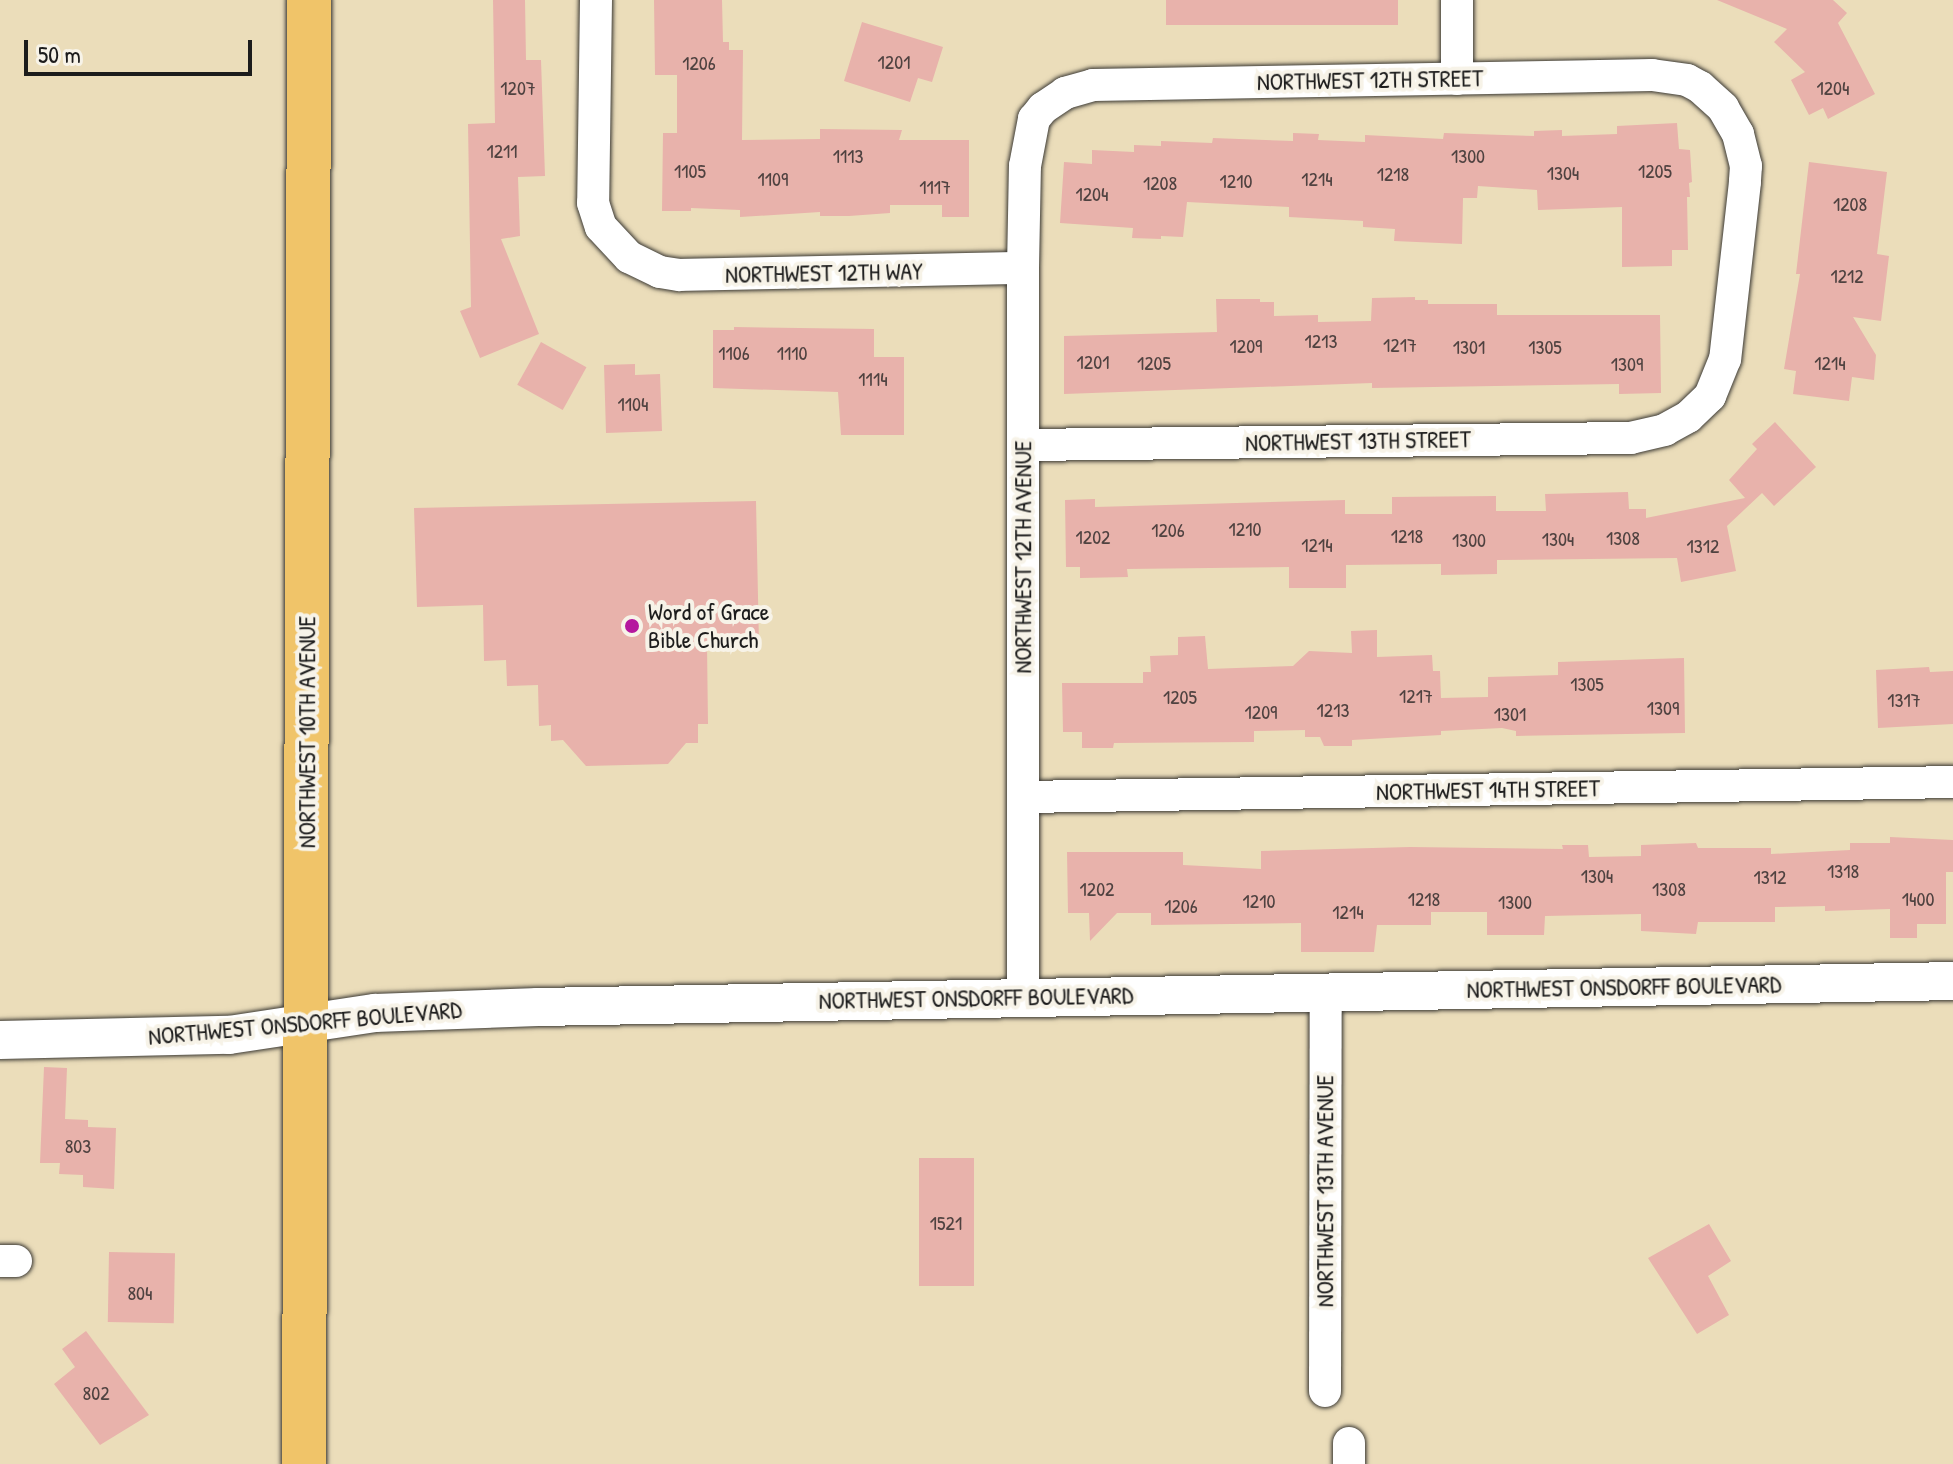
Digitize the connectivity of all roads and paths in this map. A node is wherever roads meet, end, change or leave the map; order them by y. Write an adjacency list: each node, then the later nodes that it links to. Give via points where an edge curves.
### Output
1 (309, 0): 14 (main road, NORTHWEST 10TH AVENUE)
2 (596, 0): 6 (street, NORTHWEST 12TH WAY, via 593,203 601,227 629,257 680,275)
3 (1457, 0): 4 (street)
4 (1457, 79): 5 (street, NORTHWEST 12TH STREET, via 1093,85 1065,93); 7 (street, NORTHWEST 12TH STREET, via 1652,75 1687,80 1712,97 1732,121 1746,166 1725,359 1710,396)
5 (1034, 119): 6 (street, NORTHWEST 12TH AVENUE, via 1025,166)
6 (1023, 268): 8 (street, NORTHWEST 12TH AVENUE)
7 (1688, 417): 8 (street, NORTHWEST 13TH STREET, via 1665,430 1631,438)
8 (1023, 445): 10 (street, NORTHWEST 12TH AVENUE)
9 (1953, 782): 10 (street, NORTHWEST 14TH STREET)
10 (1023, 797): 13 (street, NORTHWEST 12TH AVENUE)
11 (1953, 981): 12 (street, NORTHWEST ONSDORFF BOULEVARD)
12 (1326, 992): 13 (street, NORTHWEST ONSDORFF BOULEVARD); 16 (street, NORTHWEST 13TH AVENUE)
13 (1023, 997): 14 (street, NORTHWEST ONSDORFF BOULEVARD, via 508,1008 375,1013)
14 (306, 1023): 15 (street, NORTHWEST ONSDORFF BOULEVARD, via 229,1035); 17 (main road, NORTHWEST 10TH AVENUE)
15 (0, 1040)
16 (1325, 1391)
17 (304, 1464)

